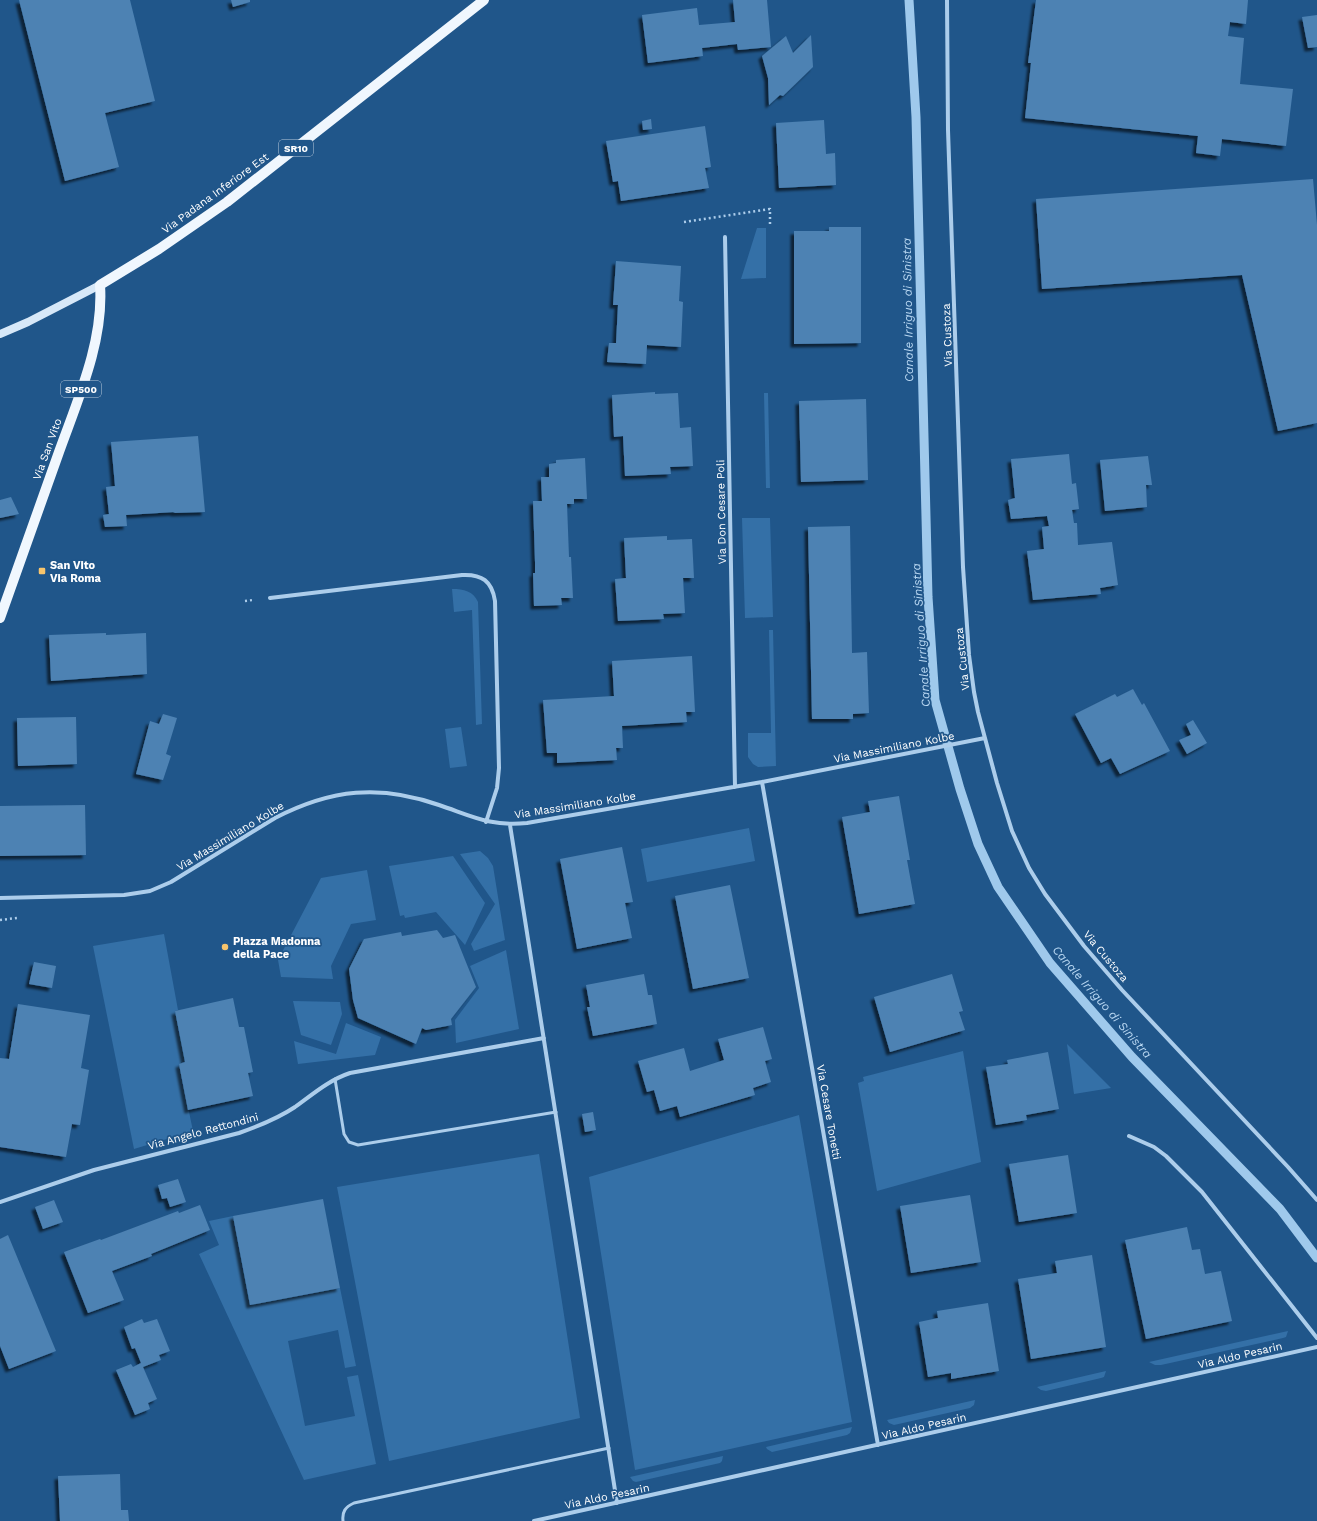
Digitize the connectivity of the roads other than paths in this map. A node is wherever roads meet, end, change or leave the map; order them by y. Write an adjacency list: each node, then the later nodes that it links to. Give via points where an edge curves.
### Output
1 (484, 0): 4 (main road, Via Padana Inferiore Est / SR10, via 227,202 158,249)
2 (947, 0): 8 (street, Via Custoza, via 948,137 963,567 971,672)
3 (725, 237): 10 (street, Via Don Cesare Poli)
4 (100, 284): 5 (main road, Via Padana Inferiore Est / SR10); 7 (main road, Via San Vito / SP500, via 101,311 84,379)
5 (0, 334)
6 (270, 598): 11 (street, via 462,575 477,576 488,583 495,601 499,768 497,788)
7 (0, 618)
8 (986, 738): 9 (street, Via Massimiliano Kolbe); 18 (street, Via Custoza, via 1017,845 1060,914 1122,990)
9 (762, 782): 10 (street, Via Massimiliano Kolbe); 22 (street, Via Cesare Tonetti)
10 (735, 787): 12 (street, Via Massimiliano Kolbe)
11 (486, 822): 12 (street, Via Massimiliano Kolbe); 13 (street, Via Massimiliano Kolbe, via 412,797 382,792 353,792 324,798 290,810 171,882 150,891 124,895)
12 (510, 825): 14 (street)
13 (0, 898)
14 (544, 1038): 15 (street, Via Angelo Rettondini, via 350,1073); 16 (street)
15 (335, 1079): 16 (lane, via 344,1134 349,1142 358,1145); 19 (street, Via Angelo Rettondini, via 285,1114 260,1126 94,1170)
16 (556, 1112): 23 (street)
17 (1129, 1136): 20 (street, via 1154,1147 1202,1192)
18 (1317, 1200)
19 (0, 1202)
20 (1317, 1338)
21 (1317, 1347): 22 (street, Via Aldo Pesarin)
22 (878, 1445): 24 (street, Via Aldo Pesarin)
23 (609, 1448): 24 (street); 25 (lane, via 354,1503 345,1508)
24 (617, 1503): 26 (street, Via Aldo Pesarin)
25 (343, 1521)
26 (534, 1521)

